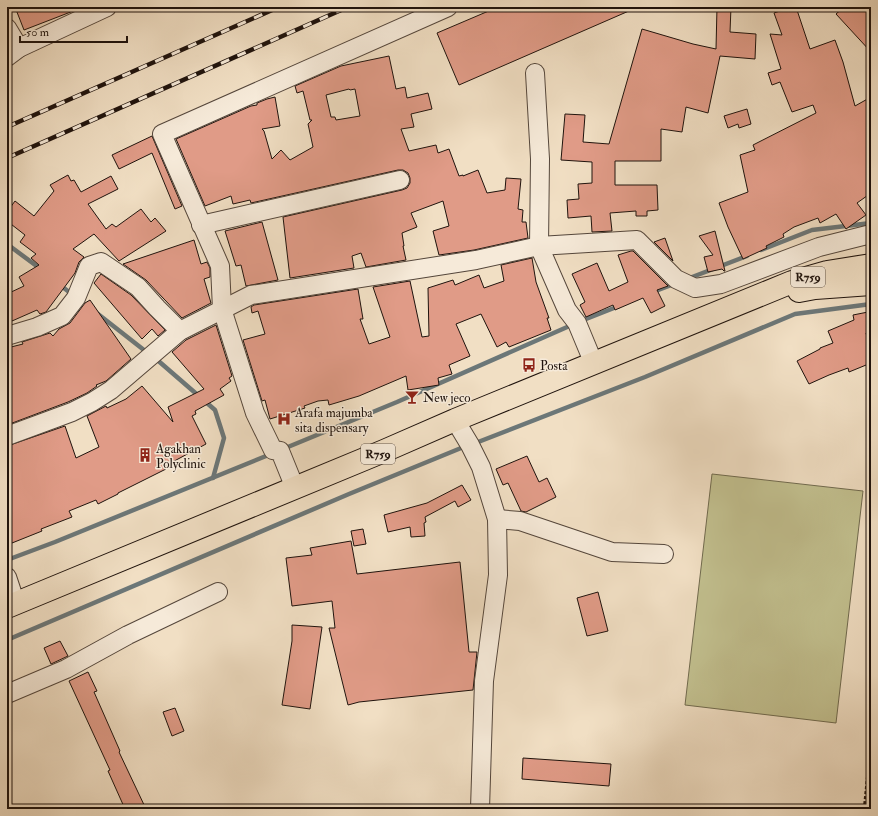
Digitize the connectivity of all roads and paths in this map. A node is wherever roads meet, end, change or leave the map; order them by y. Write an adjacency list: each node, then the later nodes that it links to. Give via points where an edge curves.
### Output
1 (107, 7): 4 (street)
2 (448, 7): 7 (street, via 162,134)
3 (7, 28): 4 (street)
4 (13, 52)
5 (535, 72): 9 (street, via 540,159)
6 (400, 180): 7 (street)
7 (201, 225): 15 (street, via 220,266)
8 (871, 234): 10 (street)
9 (539, 246): 10 (street, via 637,240 676,279 695,288 721,284); 15 (street, via 476,260 251,296); 18 (street, via 566,310 577,323)
10 (819, 247): 12 (street)
11 (871, 265): 12 (main road, R759)
12 (827, 272): 14 (main road, R759, via 792,282)
13 (871, 284): 14 (main road, R759, via 815,288)
14 (749, 300): 18 (main road, R759)
15 (222, 309): 16 (street); 21 (street, via 255,413 273,450 280,451)
16 (180, 330): 17 (street, via 138,287 101,262 89,266 76,298 62,316); 20 (street, via 111,390 92,402)
17 (7, 336)
18 (594, 364): 19 (main road, R759)
19 (455, 420): 21 (main road, R759); 22 (street, via 481,467)
20 (7, 436)
21 (295, 488): 26 (main road, R759)
22 (497, 519): 23 (street, via 520,521 612,552); 29 (street, via 498,575 484,682)
23 (664, 554)
24 (7, 577): 26 (street)
25 (218, 592): 27 (street, via 128,635 66,669)
26 (12, 605)
27 (7, 694)
28 (871, 740): 30 (path)
29 (480, 809)
30 (864, 809)

